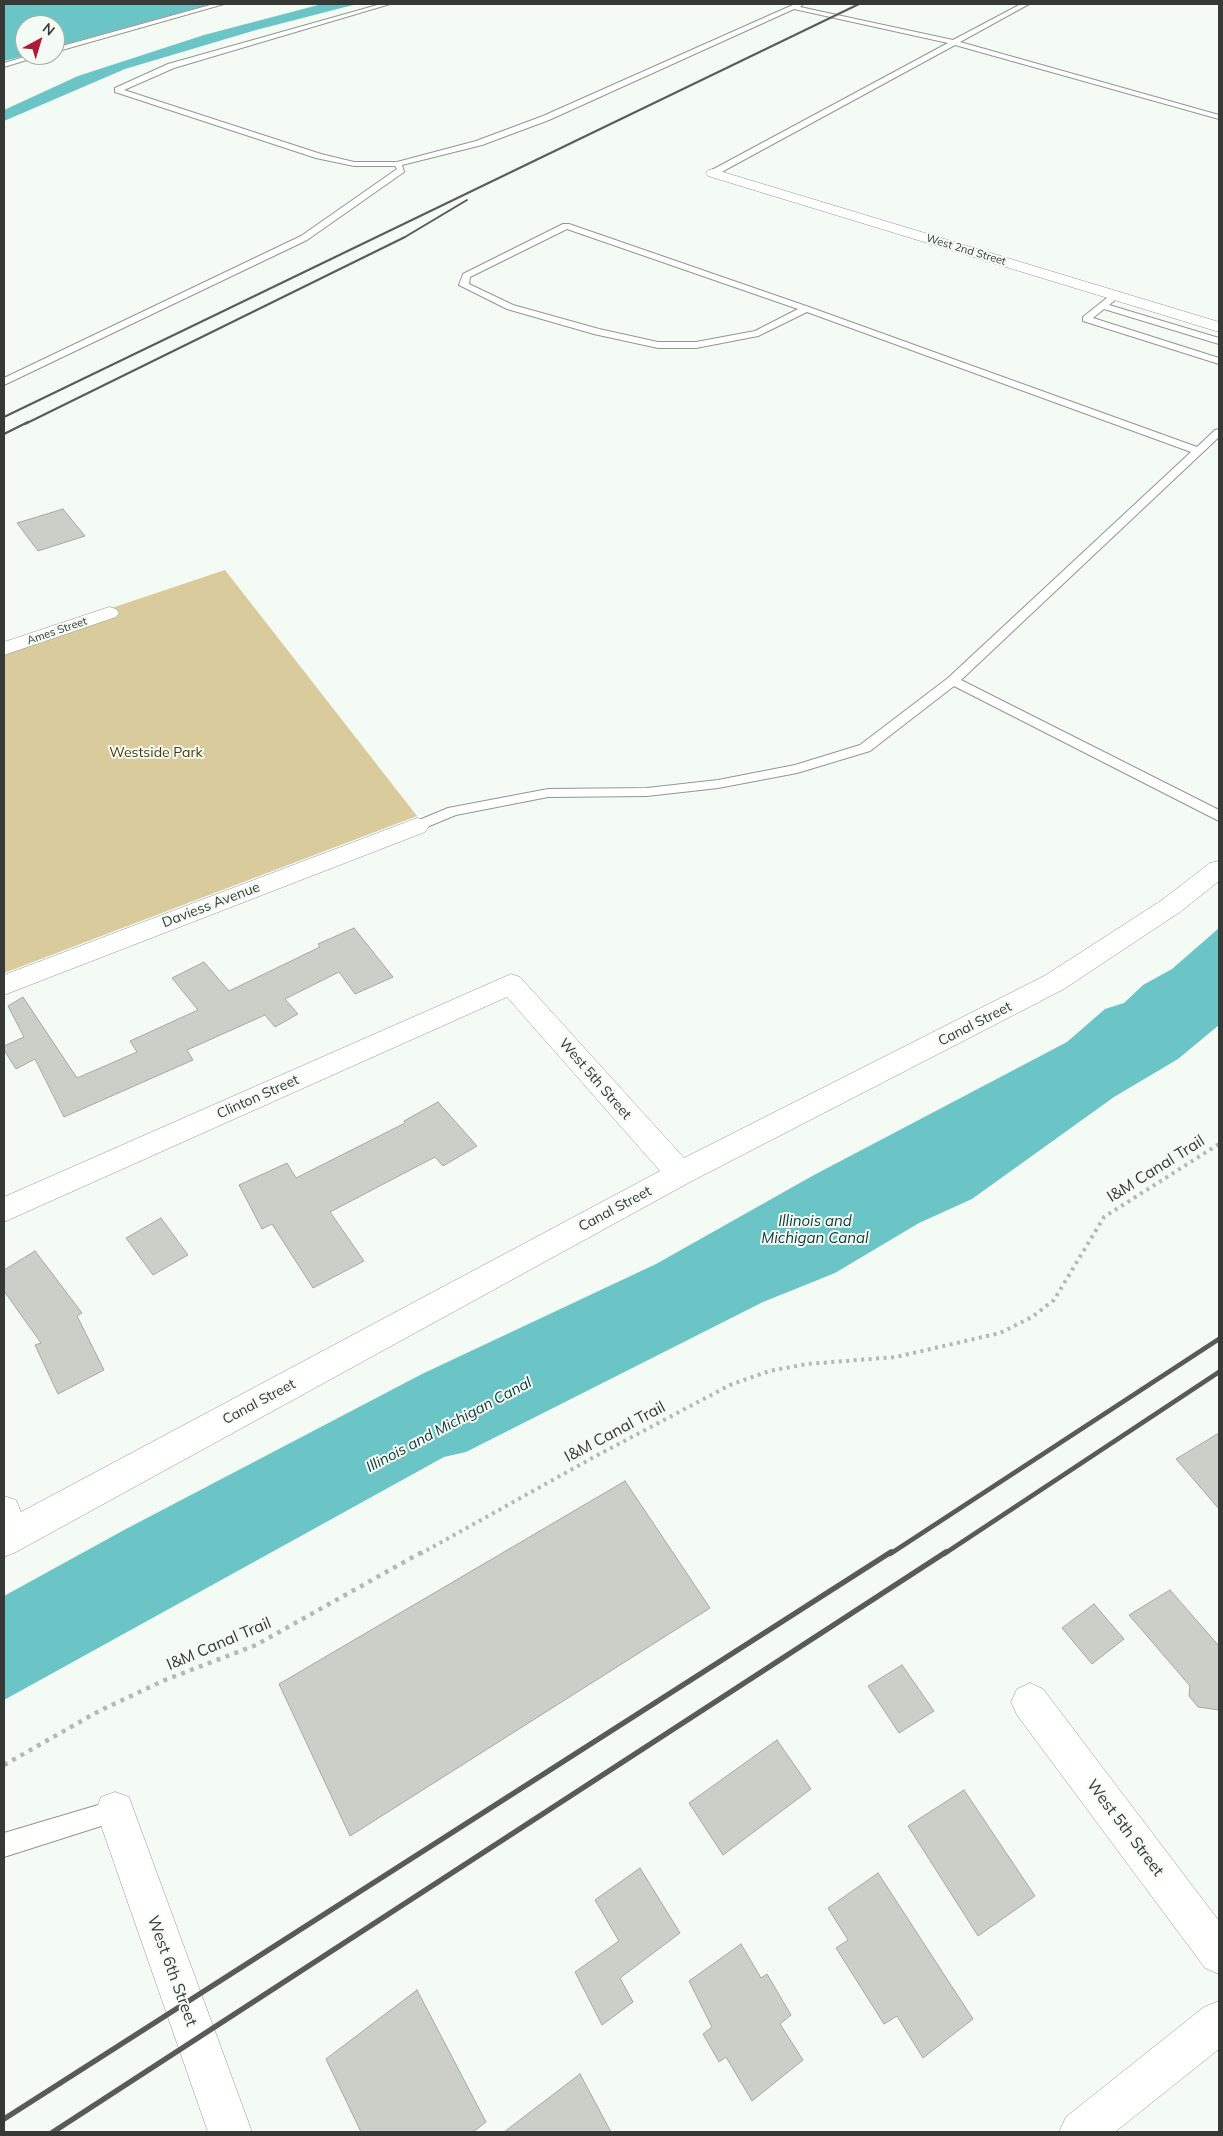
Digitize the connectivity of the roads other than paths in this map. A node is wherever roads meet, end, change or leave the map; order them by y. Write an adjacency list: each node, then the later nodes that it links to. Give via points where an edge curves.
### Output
1 (221, 4): 7 (lane)
2 (388, 4): 9 (lane, via 171,66 118,90 319,156 354,164)
3 (800, 4): 5 (lane)
4 (1026, 4): 6 (lane)
5 (792, 7): 6 (lane); 9 (lane, via 546,118 479,143)
6 (955, 43): 8 (lane); 10 (lane)
7 (65, 47)
8 (1219, 117)
9 (397, 164): 17 (lane, via 401,170 304,238)
10 (713, 173): 11 (street, West 2nd Street)
11 (1116, 295): 12 (lane); 14 (street, West 2nd Street)
12 (1103, 306): 15 (lane); 16 (lane, via 1086,319)
13 (806, 309): 13 (lane, via 758,333 696,344 658,345 597,332 510,307 464,285 466,276 566,226); 19 (lane)
14 (1215, 325)
15 (1219, 341)
16 (1219, 361)
17 (4, 382)
18 (1219, 432): 19 (lane)
19 (1197, 451): 22 (lane)
20 (109, 613): 21 (street, Ames Street)
21 (4, 649)
22 (953, 681): 23 (lane); 24 (lane, via 865,748 797,769 718,784 647,792 548,793 453,811)
23 (1219, 816)
24 (417, 826): 27 (street, Daviess Avenue)
25 (1219, 869): 28 (street, Canal Street, via 1171,906 1055,982)
26 (511, 984): 28 (street, West 5th Street); 29 (street, Clinton Street)
27 (4, 985)
28 (680, 1174): 30 (street, Canal Street)
29 (4, 1210)
30 (7, 1529)
31 (1030, 1702): 34 (street, West 5th Street)
32 (115, 1810): 33 (lane); 36 (street, West 6th Street)
33 (4, 1844)
34 (1219, 1954)
35 (1219, 2022): 37 (street)
36 (230, 2132)
37 (1081, 2132)

